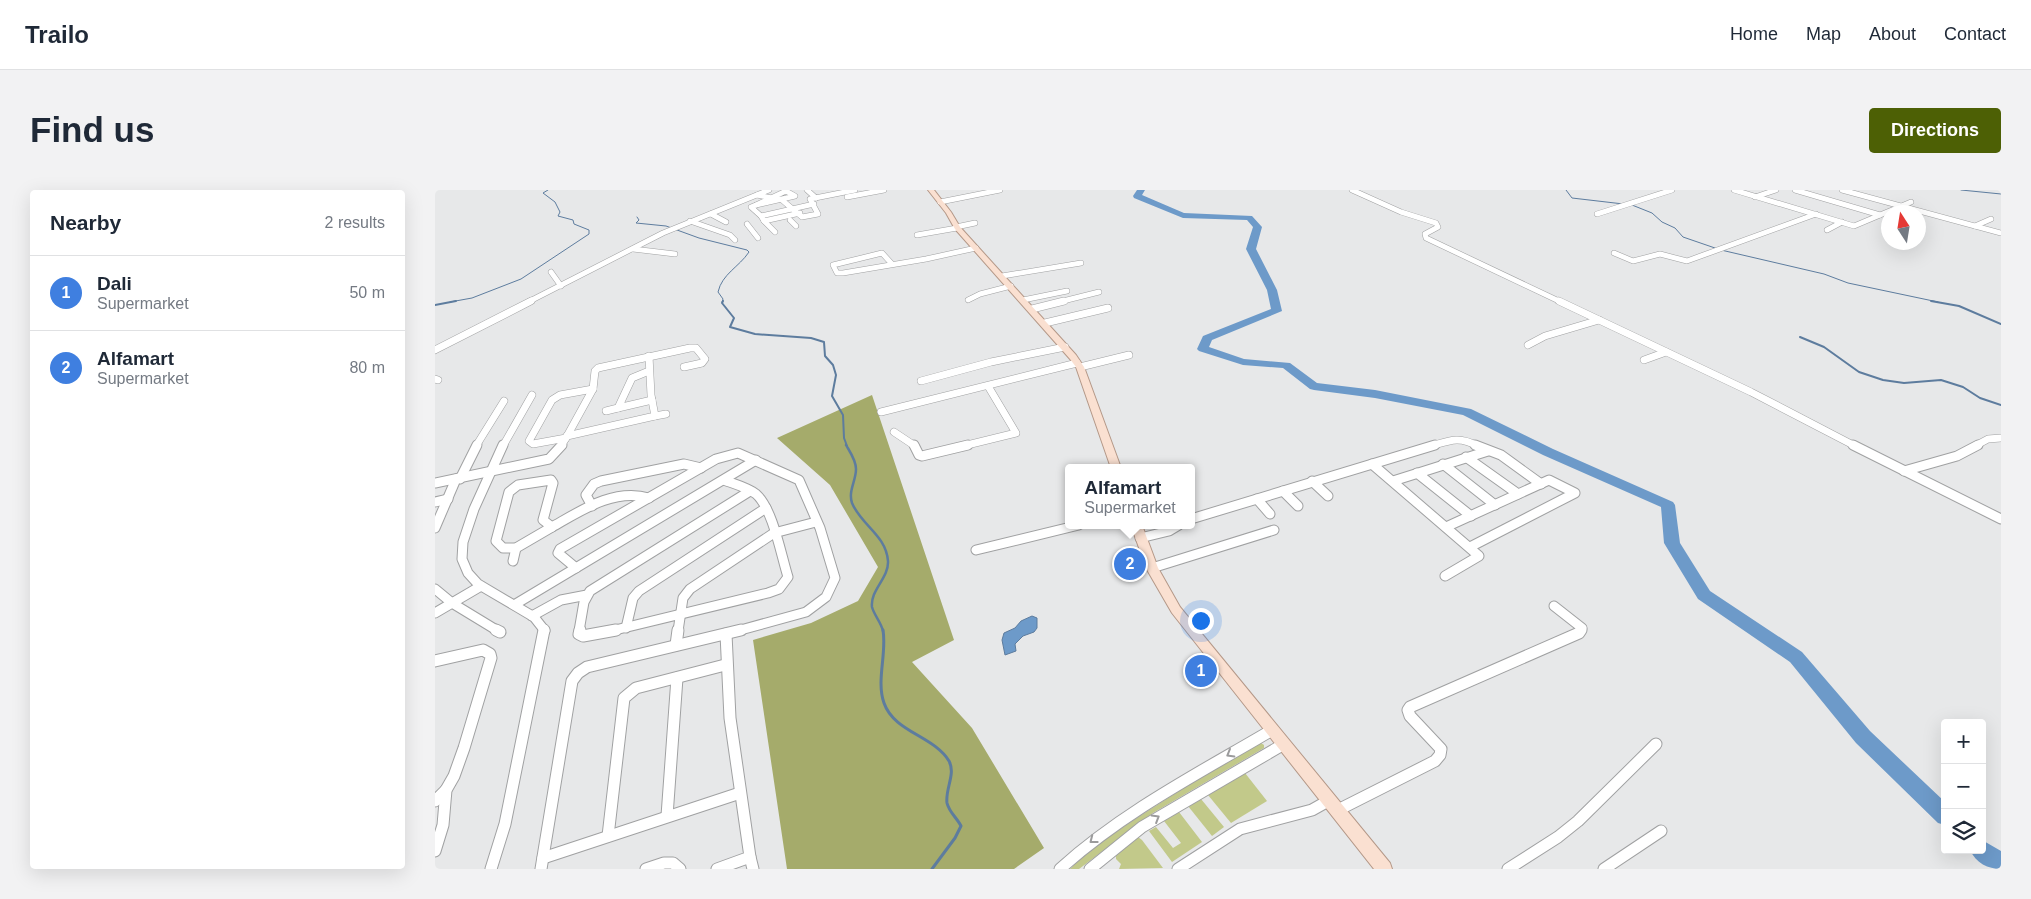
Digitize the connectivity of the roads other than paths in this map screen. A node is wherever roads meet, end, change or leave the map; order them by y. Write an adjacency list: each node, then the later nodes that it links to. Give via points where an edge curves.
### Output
1 (769, 190): 14 (street)
2 (826, 190): 13 (street)
3 (855, 190): 18 (street)
4 (884, 190): 18 (street)
5 (931, 190): 19 (main road)
6 (1000, 190): 19 (street)
7 (1352, 190): 69 (street, via 1401,212 1436,223 1437,229 1425,234 1426,238)
8 (1671, 190): 30 (street)
9 (1734, 190): 16 (street)
10 (1776, 190): 16 (street)
11 (1795, 190): 32 (street)
12 (1841, 190): 22 (street)
13 (809, 191): 18 (street)
14 (757, 195): 15 (street); 29 (street)
15 (773, 197): 17 (street); 17 (street, via 786,191 795,196); 24 (street)
16 (1755, 197): 31 (street)
17 (782, 200): 21 (street); 24 (street)
18 (813, 201): 21 (street); 25 (street); 33 (street, via 819,215)
19 (941, 202): 44 (main road)
20 (1911, 202): 23 (street)
21 (787, 204): 24 (street); 25 (street)
22 (1895, 205)
23 (1906, 205)
24 (755, 208): 35 (street)
25 (792, 209): 27 (street); 35 (street)
26 (808, 211): 27 (street)
27 (797, 213): 33 (street); 35 (street)
28 (1926, 213): 43 (street)
29 (711, 214): 37 (street); 38 (street)
30 (1597, 214)
31 (1816, 214): 40 (street); 54 (street, via 1687,261 1660,254 1633,261)
32 (1880, 214): 40 (street, via 1854,226)
33 (803, 218): 36 (street)
34 (1991, 219): 43 (street)
35 (764, 220): 46 (street); 49 (street, via 749,227)
36 (791, 220): 39 (street); 42 (street)
37 (690, 221): 50 (street, via 731,235); 52 (street)
38 (725, 222)
39 (781, 222)
40 (1842, 222): 45 (street)
41 (975, 223): 44 (street)
42 (796, 226)
43 (1975, 226): 47 (street)
44 (956, 227): 48 (street); 51 (main road)
45 (1827, 230)
46 (775, 232)
47 (2001, 233)
48 (917, 236)
49 (758, 238)
50 (735, 240)
51 (976, 248): 57 (street, via 912,263); 60 (main road)
52 (633, 249): 53 (street); 61 (street)
53 (675, 254)
54 (1614, 254)
55 (861, 258): 57 (street, via 882,253); 58 (street); 58 (street, via 833,265 839,274)
56 (1081, 263): 60 (street)
57 (892, 264): 58 (street)
58 (869, 268)
59 (551, 272): 61 (street)
60 (1002, 276): 62 (main road)
61 (561, 286): 73 (street)
62 (1011, 286): 65 (street); 66 (main road)
63 (1067, 290): 66 (street)
64 (1099, 292): 68 (street)
65 (968, 300)
66 (1023, 300): 68 (main road)
67 (1108, 308): 70 (street)
68 (1032, 309): 70 (main road)
69 (1599, 320): 71 (street, via 1545,336); 75 (street)
70 (1045, 323): 72 (main road)
71 (1528, 345)
72 (1065, 347): 79 (main road); 81 (street)
73 (435, 350)
74 (681, 350): 74 (street, via 684,369 705,358 696,348); 77 (street)
75 (1666, 352): 78 (street); 102 (street)
76 (1129, 354): 79 (street)
77 (649, 356): 80 (street); 83 (street, via 598,368)
78 (1644, 360)
79 (1079, 365): 82 (street); 98 (main road)
80 (649, 371): 85 (street); 87 (street, via 632,378)
81 (921, 381)
82 (988, 386): 89 (street); 92 (street, via 1016,432 922,456 914,444)
83 (593, 389): 93 (street); 93 (street, via 555,398 529,443)
84 (532, 395): 103 (street, via 505,438)
85 (652, 400): 87 (street); 91 (street)
86 (504, 401): 105 (street)
87 (618, 408): 88 (street)
88 (606, 411)
89 (881, 412)
90 (666, 414): 91 (street)
91 (655, 416): 93 (street)
92 (894, 432)
93 (567, 437): 103 (street, via 549,459)
94 (2001, 438): 102 (street, via 1988,440 1957,456)
95 (1488, 451): 96 (street); 99 (street, via 1466,440 1454,439); 110 (street, via 1501,455)
96 (1466, 457): 100 (street); 113 (street)
97 (756, 460): 101 (street, via 738,453 731,454); 106 (street); 127 (street, via 799,480)
98 (1115, 464)
99 (1373, 464): 107 (street); 108 (street)
100 (1443, 464): 104 (street); 119 (street)
101 (701, 468): 115 (street); 120 (street, via 684,464 601,481 594,484 587,495)
102 (1904, 471): 126 (street)
103 (490, 472): 105 (street); 144 (street, via 460,548 468,574)
104 (1417, 473): 107 (street); 124 (street)
105 (458, 479): 109 (street); 116 (street)
106 (724, 480): 111 (street); 141 (street)
107 (1393, 481): 128 (street)
108 (1312, 482): 112 (street); 114 (street)
109 (435, 483)
110 (1541, 484): 113 (street); 138 (street, via 1551,480 1575,493)
111 (750, 491): 122 (street); 146 (street, via 598,585)
112 (1283, 491): 117 (street); 121 (street)
113 (1519, 494): 119 (street)
114 (1328, 496)
115 (649, 498): 120 (street, via 629,494); 141 (street, via 561,549 558,553)
116 (447, 499): 118 (street); 129 (street)
117 (1257, 499): 123 (street); 125 (street)
118 (435, 502)
119 (1495, 505): 124 (street)
120 (592, 506): 130 (street)
121 (1298, 506)
122 (766, 508): 135 (street); 153 (street, via 639,591 633,598)
123 (1270, 514)
124 (1471, 516): 128 (street)
125 (1195, 518)
126 (2001, 519)
127 (816, 522): 135 (street); 155 (street, via 835,578 826,597 806,612)
128 (1446, 527): 138 (street)
129 (435, 528)
130 (553, 528): 137 (street); 137 (street, via 543,520 553,483 551,480 513,488 509,492 496,541 503,548)
131 (1065, 528): 139 (street)
132 (1137, 529): 136 (main road)
133 (1171, 529): 136 (street)
134 (1274, 530): 142 (street)
135 (774, 533): 151 (street, via 690,589 683,598); 151 (street, via 788,576 779,589)
136 (1140, 538): 142 (main road)
137 (515, 548): 140 (street)
138 (1470, 548): 143 (street, via 1479,556)
139 (976, 550)
140 (513, 561)
141 (576, 568): 148 (street)
142 (1152, 568): 161 (main road, via 1180,615)
143 (1445, 576)
144 (481, 586): 147 (street); 148 (street)
145 (435, 589): 147 (street)
146 (587, 595): 152 (street, via 561,600); 153 (street, via 579,634 591,636)
147 (452, 603): 150 (street); 154 (street)
148 (515, 605): 152 (street)
149 (1554, 606): 167 (street, via 1582,628 1579,633 1410,707 1409,716 1441,749 1440,756)
150 (435, 613)
151 (680, 614): 153 (street); 156 (street)
152 (532, 616): 174 (street, via 544,626 544,644 505,824)
153 (626, 628)
154 (500, 632)
155 (726, 634): 156 (street); 159 (street)
156 (676, 645): 173 (street, via 587,667 572,681)
157 (487, 652): 158 (street, via 475,651); 164 (street, via 491,658 464,748)
158 (435, 661)
159 (725, 665): 160 (street); 165 (street, via 731,744)
160 (677, 678): 168 (street); 170 (street, via 636,688 624,698)
161 (1272, 730): 162 (main road); 178 (street, one-way to 178, via 1127,816)
162 (1283, 744): 167 (main road); 179 (street, one-way to 162, via 1142,827)
163 (1656, 744): 182 (street, via 1578,821)
164 (446, 790): 166 (street); 171 (street, via 443,826)
165 (740, 793): 168 (street); 172 (street)
166 (435, 801)
167 (1332, 806): 180 (street, via 1240,829); 181 (main road)
168 (667, 816): 170 (street)
169 (1661, 831): 183 (street)
170 (608, 836): 173 (street)
171 (435, 851)
172 (751, 863): 177 (street)
173 (542, 864)
174 (491, 869)
175 (646, 869): 176 (street, via 664,863 673,863)
176 (680, 869)
177 (717, 869)
178 (1060, 869)
179 (1090, 869)
180 (1178, 869)
181 (1384, 869)
182 (1508, 869)
183 (1604, 869)

